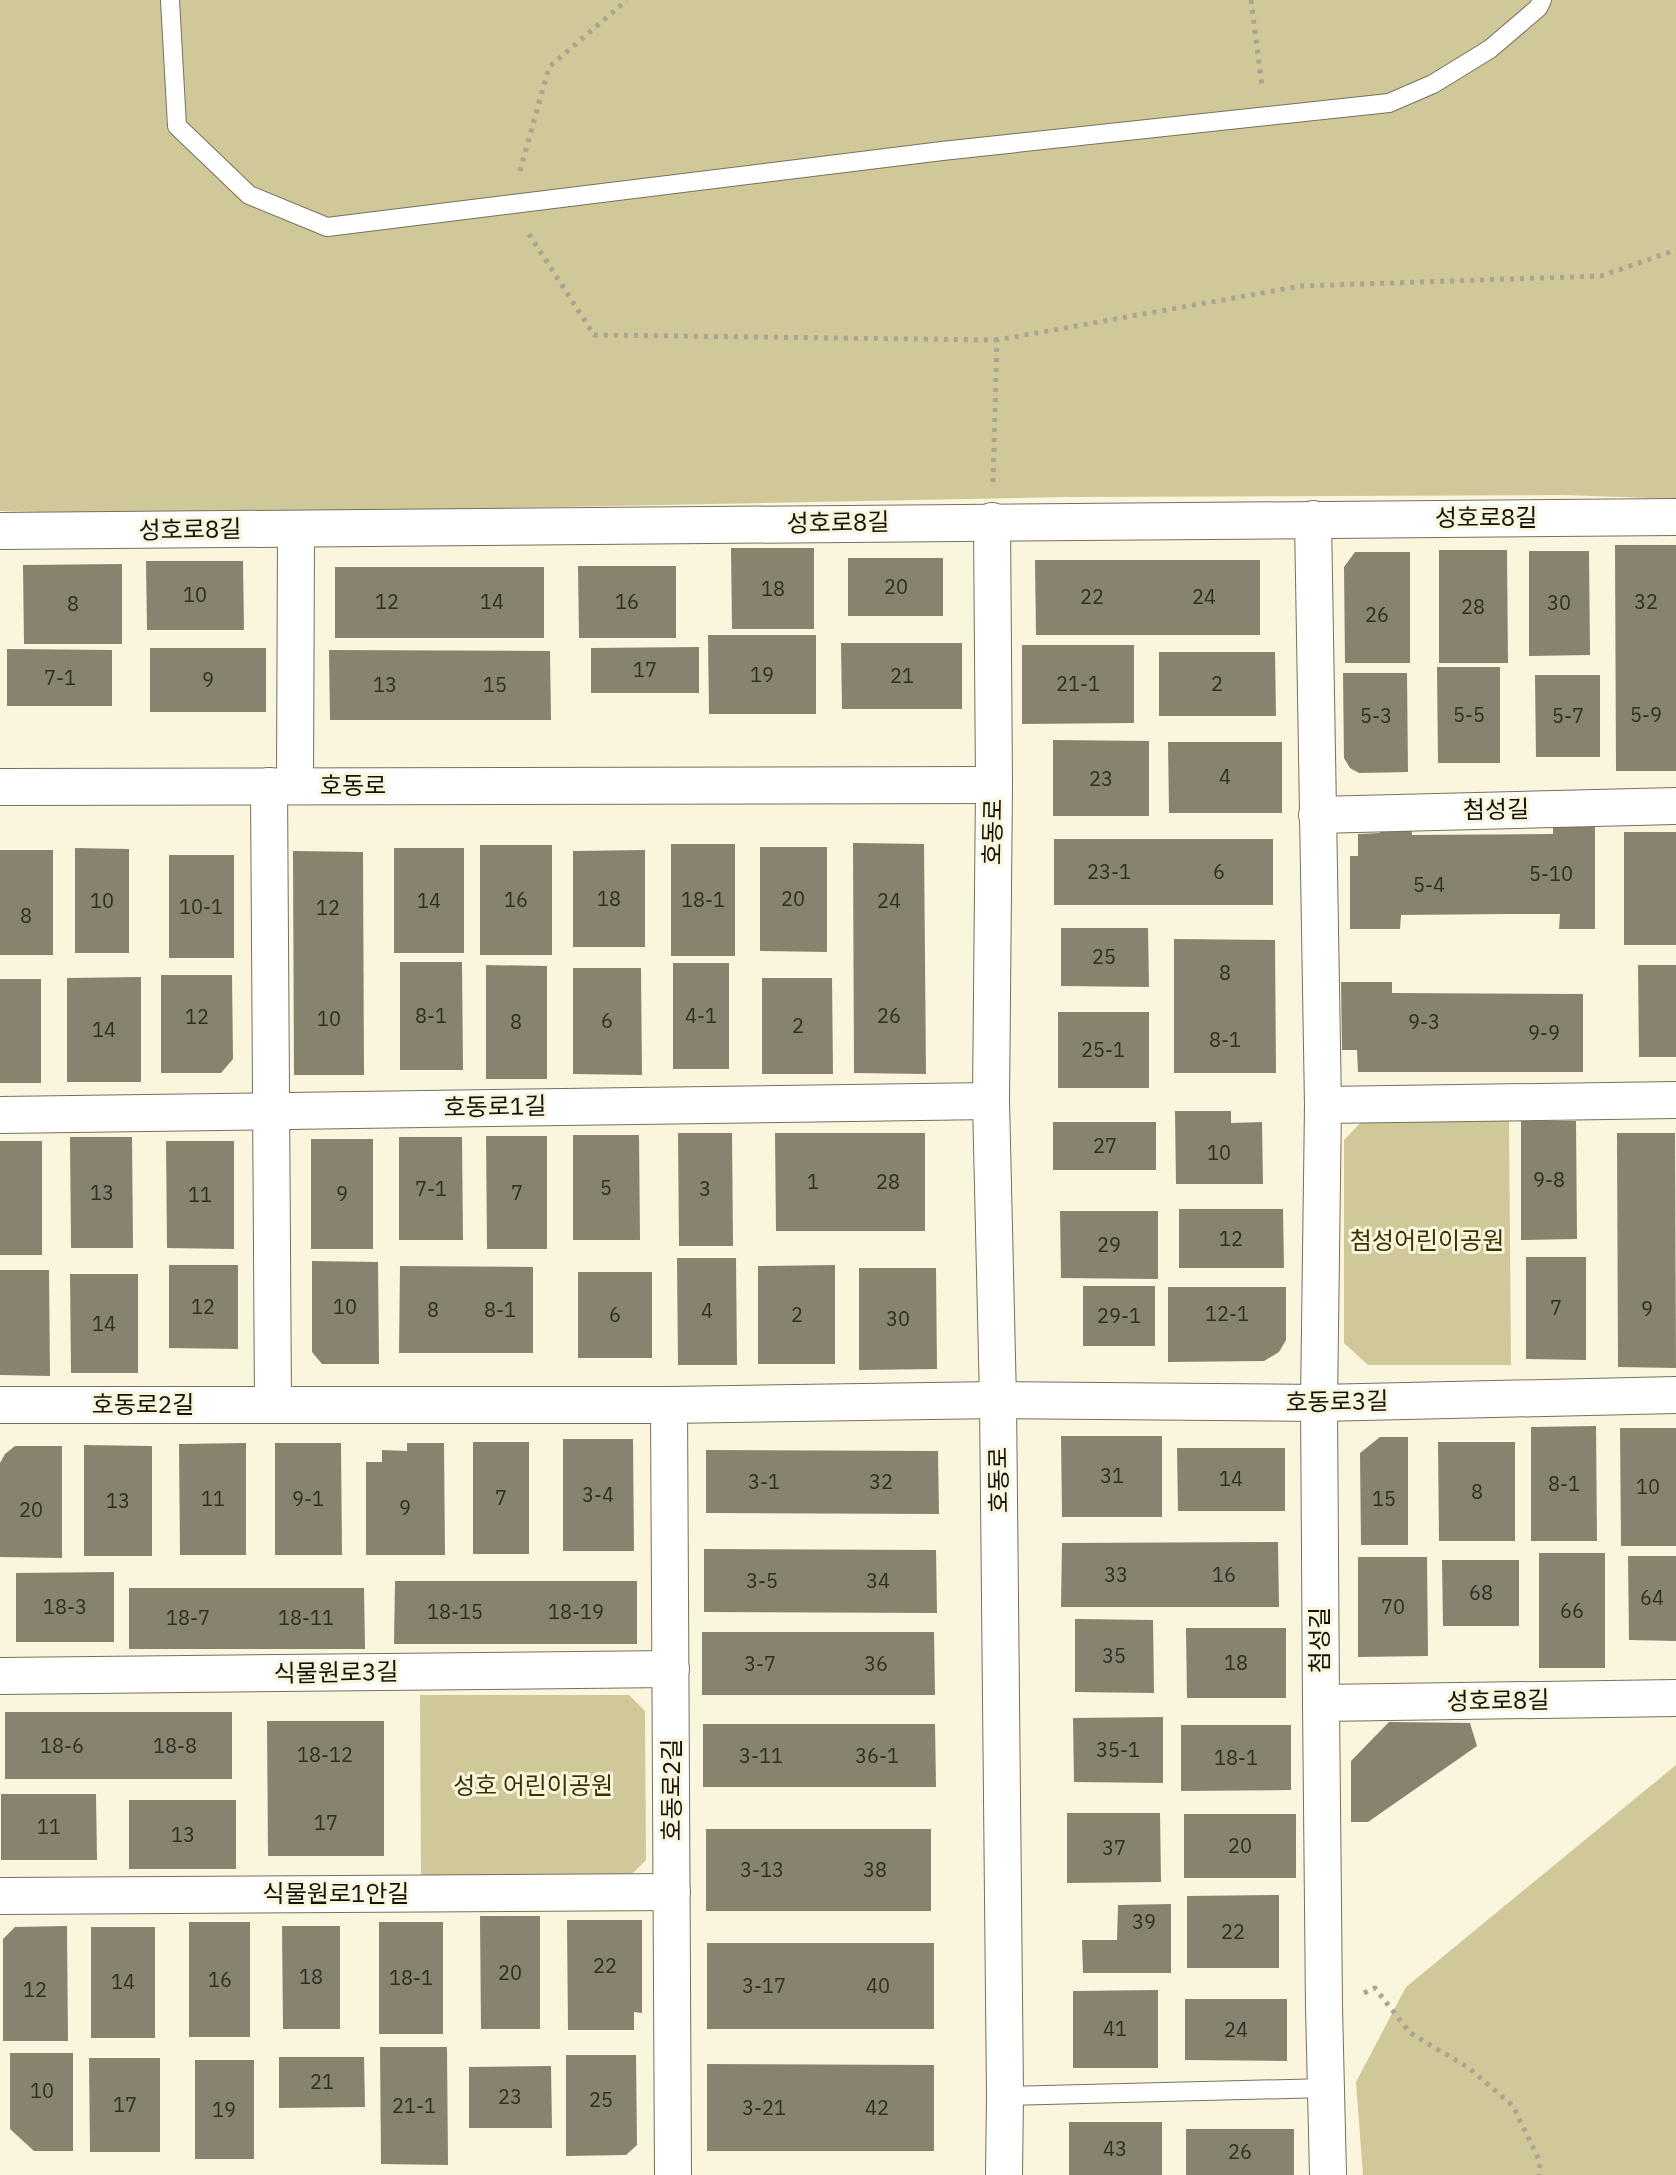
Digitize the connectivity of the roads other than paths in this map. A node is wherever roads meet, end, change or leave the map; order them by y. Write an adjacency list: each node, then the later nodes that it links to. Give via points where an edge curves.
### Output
1 (170, 0): 2 (lane, via 177,126 249,195 327,227 1389,103 1490,49)
2 (1542, 0)
3 (1676, 517): 4 (street, 성호로8길)
4 (1313, 519): 5 (street, 성호로8길); 12 (street, 첨성길)
5 (992, 521): 6 (street, 성호로8길); 8 (street, 호동로)
6 (296, 529): 7 (street, 성호로8길); 9 (street)
7 (0, 531)
8 (994, 785): 9 (street, 호동로); 14 (street, 호동로)
9 (282, 786): 10 (street, 호동로); 16 (street)
10 (0, 787)
11 (1676, 806): 12 (street, 첨성길)
12 (1317, 815): 15 (street, 첨성길)
13 (1676, 1100): 15 (street)
14 (991, 1101): 16 (street, 호동로1길); 19 (street, 호동로)
15 (1323, 1105): 20 (street, 첨성길)
16 (270, 1110): 17 (street, 호동로1길); 21 (street)
17 (0, 1115)
18 (1676, 1395): 20 (street, 호동로3길)
19 (998, 1400): 20 (street, 호동로3길); 23 (street, 호동로2길); 31 (street, 호동로)
20 (1319, 1403): 27 (street, 첨성길)
21 (273, 1404): 22 (street, 호동로2길); 23 (street, 호동로2길)
22 (0, 1405)
23 (669, 1405): 24 (street, 호동로2길)
24 (671, 1669): 25 (street, 식물원로3길); 28 (street, 호동로2길)
25 (0, 1676)
26 (1676, 1698): 27 (street, 성호로8길)
27 (1321, 1703): 30 (street, 첨성길)
28 (672, 1892): 29 (street, 식물원로1안길); 32 (street, 호동로2길)
29 (0, 1896)
30 (1327, 2088): 31 (lane); 34 (street, 첨성길)
31 (1005, 2096): 33 (street, 호동로)
32 (673, 2175)
33 (1004, 2175)
34 (1328, 2175)

